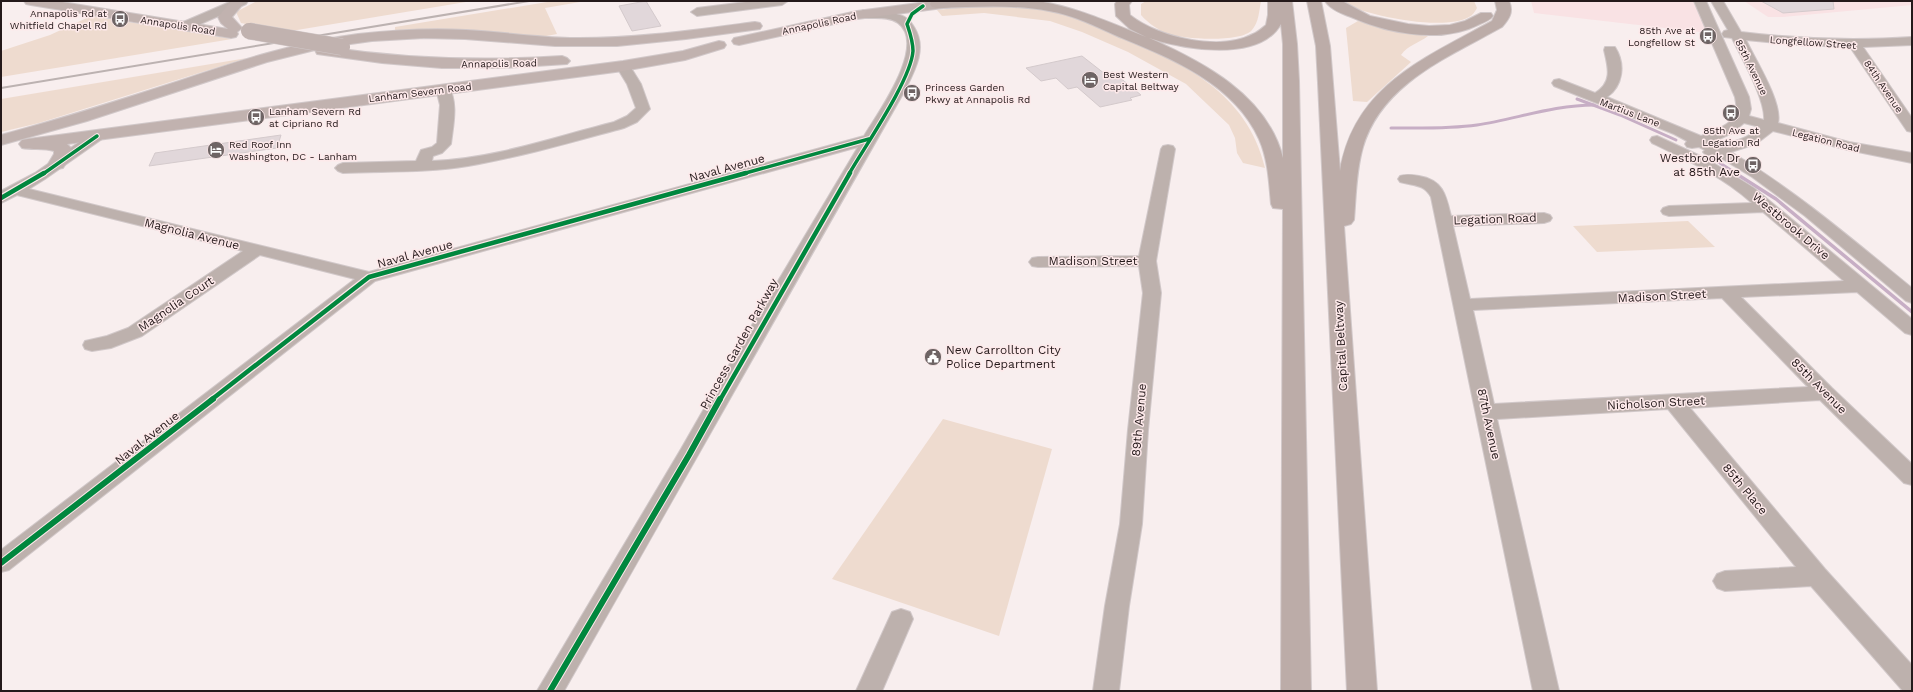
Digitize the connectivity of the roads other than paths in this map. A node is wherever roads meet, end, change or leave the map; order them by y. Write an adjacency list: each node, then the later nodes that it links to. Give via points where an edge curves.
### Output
1 (31, 1): 21 (main road, Annapolis Road)
2 (70, 1): 21 (main road, Annapolis Road)
3 (782, 1): 19 (street)
4 (870, 1): 23 (main road, Annapolis Road)
5 (893, 1): 25 (main road, via 830,15)
6 (966, 1): 18 (main road, Annapolis Road)
7 (1080, 1): 24 (highway, via 1092,14)
8 (1124, 1): 9 (highway, via 1123,16 1135,28 1146,34 1185,44 1218,45 1246,41 1271,28 1275,18)
9 (1275, 1)
10 (1284, 1): 73 (highway, via 1290,44)
11 (1314, 1): 67 (highway, Capital Beltway, via 1323,46)
12 (1332, 1): 13 (highway, via 1371,21 1406,28 1441,30 1479,21 1488,15)
13 (1488, 1)
14 (1502, 1): 67 (highway, via 1505,11 1497,24 1412,71 1385,96 1370,115 1357,138 1353,152)
15 (1700, 1): 27 (street, 85th Avenue)
16 (1717, 1): 28 (street, 85th Avenue)
17 (239, 2): 21 (street); 26 (main road, via 225,17)
18 (930, 5): 20 (main road, Annapolis Road); 22 (street, via 912,14); 24 (highway, via 1002,2 1034,4 1063,10)
19 (697, 12)
20 (863, 14): 22 (street, via 896,18); 25 (main road, Annapolis Road)
21 (191, 24): 26 (main road, Annapolis Road)
22 (906, 24): 44 (street, Princess Garden Parkway, via 913,42 914,54 897,92)
23 (755, 26): 26 (main road, Annapolis Road, bridge, via 737,32 676,43 550,56 484,58 381,53); 34 (main road, via 661,39 612,42 548,41 452,34 391,35 343,40 288,51)
24 (1112, 28): 73 (highway, via 1166,51 1205,73 1238,99 1254,115 1264,131 1276,163)
25 (791, 29): 30 (main road, Annapolis Road)
26 (238, 31): 30 (main road, Annapolis Road, via 322,50 388,60 464,63 585,60 706,44)
27 (1714, 32): 28 (street, Longfellow Street); 39 (street, 85th Avenue, via 1742,97)
28 (1737, 35): 31 (street, Longfellow Street); 41 (street, 85th Avenue, via 1769,103 1772,114)
29 (1912, 42): 31 (street, Longfellow Street)
30 (719, 45): 33 (main road, Lanham Severn Road, via 676,57)
31 (1855, 45): 42 (street, 84th Avenue)
32 (1610, 50): 37 (street, via 1615,70 1614,82 1608,91)
33 (623, 66): 36 (main road, Lanham Severn Road); 56 (street, via 634,84 643,109 627,122 516,152 454,164)
34 (212, 75): 38 (main road); 45 (main road, via 97,113)
35 (1558, 83): 37 (street, Martius Lane)
36 (443, 89): 40 (main road, Lanham Severn Road); 56 (street, via 447,105 444,144 437,150 426,153)
37 (1596, 98): 47 (street, Martius Lane)
38 (158, 99): 40 (main road, via 149,110 155,119 169,122); 43 (main road)
39 (1741, 118): 41 (street, Legation Road); 47 (street)
40 (211, 120): 43 (main road, Lanham Severn Road)
41 (1769, 126): 52 (street, via 1736,146); 54 (street, Legation Road, via 1848,146)
42 (1912, 128)
43 (98, 136): 48 (main road, Lanham Severn Road); 55 (street)
44 (869, 139): 68 (street, Naval Avenue); 85 (street, Princess Garden Parkway, via 689,455)
45 (1, 140)
46 (1657, 140): 50 (street, Westbrook Drive)
47 (1701, 142): 50 (street); 52 (street, Westbrook Drive)
48 (27, 144): 49 (main road, Lanham Severn Road); 55 (main road, via 60,146 63,154)
49 (1, 148)
50 (1675, 148): 53 (street, Westbrook Drive)
51 (1168, 149): 65 (street, 89th Avenue)
52 (1718, 150): 53 (street); 71 (street, Westbrook Drive, via 1790,197)
53 (1692, 157): 60 (street, Westbrook Drive, via 1732,180)
54 (1912, 158)
55 (57, 164): 59 (street)
56 (424, 165): 57 (street)
57 (343, 168)
58 (1406, 179): 63 (street, 87th Avenue, via 1427,181 1436,189)
59 (8, 194): 64 (street, Magnolia Avenue)
60 (1769, 207): 61 (street); 69 (street, Westbrook Drive)
61 (1669, 211)
62 (1544, 218): 63 (street, Legation Road)
63 (1445, 221): 72 (street, 87th Avenue)
64 (256, 250): 68 (street, Magnolia Avenue); 75 (street, Magnolia Court, via 135,332 111,342)
65 (1147, 261): 66 (street, Madison Street); 87 (street, 89th Avenue, via 1152,293 1131,524)
66 (1038, 262)
67 (1337, 273): 89 (highway, Capital Beltway)
68 (369, 278): 80 (street, Naval Avenue)
69 (1861, 286): 70 (street, Madison Street); 74 (street, Westbrook Drive)
70 (1726, 293): 72 (street, Madison Street); 76 (street, 85th Avenue)
71 (1912, 297)
72 (1464, 305): 78 (street, 87th Avenue)
73 (1294, 326): 88 (highway)
74 (1912, 329)
75 (92, 345)
76 (1825, 393): 77 (street, Nicholson Street); 79 (street, 85th Avenue)
77 (1674, 402): 78 (street, Nicholson Street); 81 (street, 85th Place)
78 (1486, 412): 90 (street, 87th Avenue)
79 (1912, 477)
80 (1, 563)
81 (1818, 576): 82 (street); 84 (street, 85th Place)
82 (1725, 581)
83 (901, 619): 86 (street)
84 (1912, 683)
85 (550, 691)
86 (869, 691)
87 (1106, 691)
88 (1296, 691)
89 (1362, 691)
90 (1546, 691)

